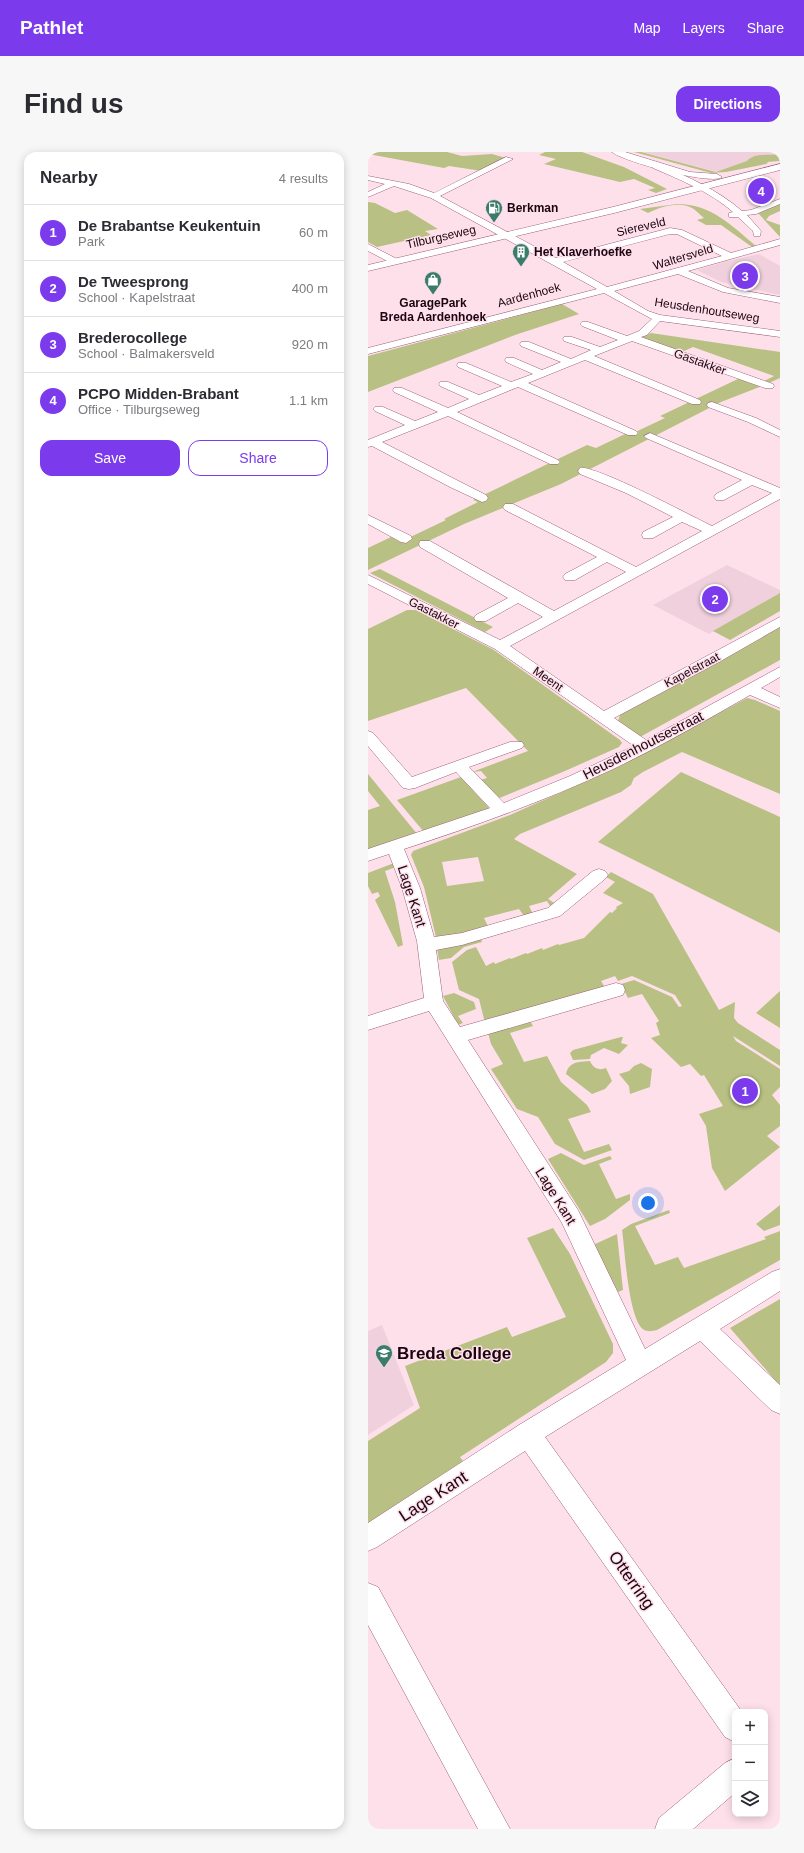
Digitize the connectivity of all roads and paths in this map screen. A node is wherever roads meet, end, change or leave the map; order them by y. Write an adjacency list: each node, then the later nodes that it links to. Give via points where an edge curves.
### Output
1 (616, 152): 4 (main road, Tilburgseweg)
2 (605, 154): 10 (main road)
3 (509, 159): 12 (street)
4 (656, 166): 6 (main road, Tilburgseweg, via 705,177); 10 (street)
5 (780, 167): 6 (main road, Tilburgseweg)
6 (759, 172): 10 (main road, Tilburgseweg)
7 (780, 173): 10 (main road, Tilburgseweg)
8 (368, 178): 9 (street, Heusdenhoutseweg)
9 (394, 183): 11 (street); 12 (street, Heusdenhoutseweg)
10 (698, 190): 14 (street); 15 (street); 17 (main road, Tilburgseweg)
11 (368, 195)
12 (434, 196): 17 (street, Heusdenhoutseweg)
13 (780, 201): 14 (street)
14 (742, 214): 15 (street); 16 (street)
15 (728, 215): 16 (street, via 743,228)
16 (757, 234): 19 (street)
17 (507, 235): 23 (street, Heusdenhoutseweg); 24 (main road, Tilburgseweg)
18 (780, 242): 19 (street, Waltersveld)
19 (769, 245): 21 (street); 22 (street, Waltersveld)
20 (368, 247): 24 (street)
21 (777, 253)
22 (729, 256): 23 (street, Siereveld, via 679,232 670,231); 26 (street, Waltersveld)
23 (555, 261): 27 (street, Heusdenhoutseweg)
24 (394, 262): 25 (main road, Tilburgseweg)
25 (368, 268)
26 (679, 271): 27 (street, Waltersveld); 28 (street, via 726,290)
27 (604, 290): 29 (street, Heusdenhoutseweg, via 645,314); 36 (street, Aardenhoek)
28 (780, 300)
29 (658, 318): 31 (street, Heusdenhoutseweg); 32 (street, via 651,327)
30 (585, 324): 32 (street, Gastakker)
31 (780, 334)
32 (628, 338): 35 (street); 45 (street, Gastakker)
33 (568, 339): 35 (street)
34 (525, 344): 39 (street)
35 (598, 350): 37 (street)
36 (368, 351)
37 (584, 356): 39 (street); 49 (street, via 656,387 650,389)
38 (510, 360): 41 (street)
39 (570, 362): 41 (street)
40 (462, 365): 44 (street)
41 (541, 373): 44 (street)
42 (780, 380): 45 (street)
43 (444, 384): 48 (street)
44 (514, 384): 48 (street); 55 (street, via 542,393 603,421 598,423)
45 (769, 386): 46 (street, Gastakker)
46 (780, 389)
47 (398, 390): 52 (street)
48 (478, 399): 52 (street)
49 (693, 403)
50 (715, 404): 54 (street)
51 (379, 409): 53 (street)
52 (447, 412): 53 (street); 58 (street, via 518,446 514,450)
53 (414, 425): 57 (street)
54 (780, 434)
55 (630, 435)
56 (653, 435): 60 (street, via 716,466)
57 (372, 440): 63 (street, via 448,483 441,486)
58 (550, 463)
59 (588, 470): 65 (street)
60 (752, 480): 61 (street); 62 (street)
61 (780, 493): 67 (street)
62 (720, 497)
63 (479, 500)
64 (512, 506): 71 (street)
65 (682, 517): 67 (street); 68 (street)
66 (369, 523): 69 (street)
67 (712, 531): 72 (street)
68 (648, 535)
69 (402, 541)
70 (428, 542): 75 (street, via 483,580)
71 (607, 557): 72 (street); 73 (street)
72 (636, 572): 76 (street)
73 (570, 577)
74 (368, 579): 79 (street, Gastakker)
75 (518, 598): 76 (street); 77 (street)
76 (554, 617): 79 (street)
77 (481, 618)
78 (780, 621): 83 (street, Kapelstraat)
79 (500, 646): 83 (street, Meent)
80 (780, 671): 81 (street, Heusdenhoutsestraat)
81 (750, 689): 82 (street); 86 (street, Heusdenhoutsestraat)
82 (780, 703)
83 (603, 718): 86 (street, Meent)
84 (368, 736): 87 (street, via 409,784)
85 (516, 744): 87 (street)
86 (645, 747): 88 (street, Heusdenhoutsestraat)
87 (459, 766): 88 (street)
88 (501, 810): 89 (street, Heusdenhoutsestraat)
89 (395, 847): 90 (street, Heusdenhoutsestraat); 92 (street, Lage Kant, via 411,888)
90 (368, 855)
91 (599, 875): 92 (street, Lage Kant, via 554,912 462,939)
92 (427, 945): 94 (street, Lage Kant)
93 (616, 990): 96 (street)
94 (434, 1002): 95 (street); 96 (street, Lage Kant)
95 (368, 1023)
96 (456, 1036): 99 (street, Lage Kant, via 570,1217)
97 (780, 1279): 98 (street, Lage Kant)
98 (702, 1327): 99 (street, Lage Kant); 100 (street)
99 (641, 1365): 101 (street, Lage Kant)
100 (780, 1402)
101 (528, 1434): 102 (street, Lage Kant); 104 (street, Otterring)
102 (368, 1538)
103 (368, 1597): 106 (street)
104 (732, 1723)
105 (732, 1775): 107 (street)
106 (495, 1829)
107 (670, 1829)

